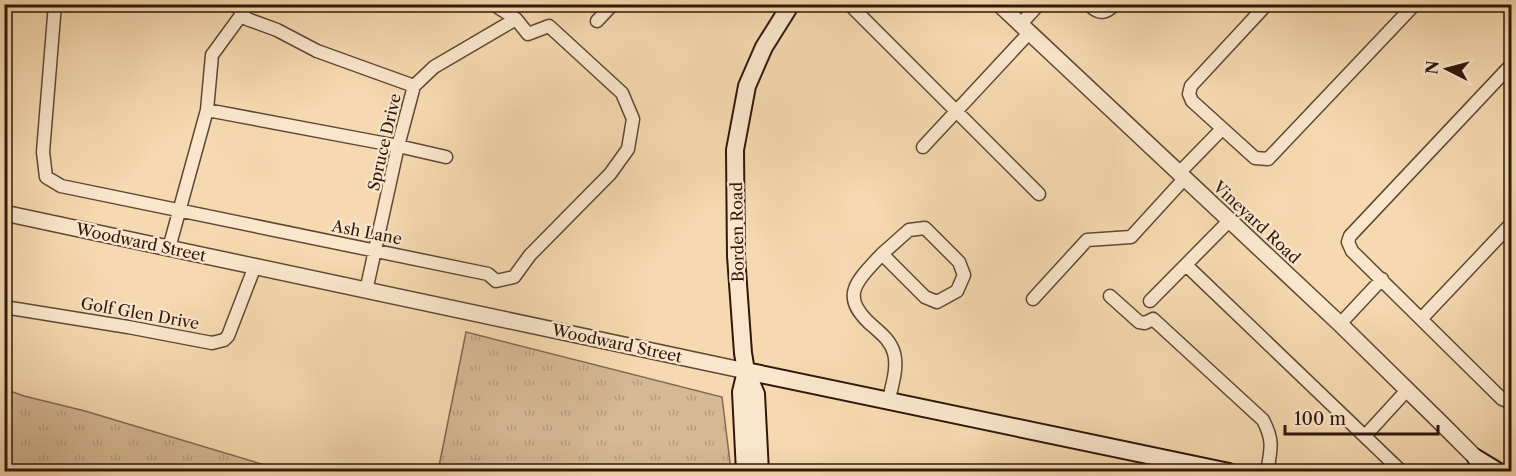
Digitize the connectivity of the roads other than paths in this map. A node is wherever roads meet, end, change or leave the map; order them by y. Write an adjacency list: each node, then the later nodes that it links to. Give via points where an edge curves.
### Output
1 (55, 4): 26 (street, Ash Lane, via 43,152 46,177 61,186)
2 (493, 4): 13 (street)
3 (613, 4): 14 (street)
4 (791, 4): 43 (main road, Borden Road, via 764,47 747,86 735,150 736,256)
5 (849, 4): 19 (street)
6 (999, 4): 15 (street, Vineyard Road)
7 (1039, 4): 15 (street)
8 (1088, 4): 9 (street, via 1103,13)
9 (1115, 4)
10 (1267, 4): 20 (street, via 1191,86 1192,101)
11 (1415, 4): 20 (street, via 1268,159 1255,158)
12 (241, 8): 17 (street, via 247,19 317,51); 18 (street, via 212,55)
13 (516, 19): 17 (street, Spruce Drive, via 434,67); 31 (street, Ash Lane, via 528,34 549,26 622,93 633,119 628,149 610,174 514,276 496,281 488,274)
14 (597, 21)
15 (1024, 29): 19 (street); 24 (street, Vineyard Road)
16 (1512, 64): 35 (street, via 1350,236 1352,251)
17 (414, 86): 21 (street, Spruce Drive)
18 (207, 110): 21 (street); 26 (street)
19 (956, 112): 22 (street); 25 (street)
20 (1222, 129): 24 (street)
21 (398, 146): 23 (street); 31 (street, Spruce Drive)
22 (923, 147)
23 (446, 158)
24 (1182, 176): 28 (street, Vineyard Road); 38 (street, via 1131,237 1087,240)
25 (1039, 194)
26 (179, 211): 30 (street); 31 (street, Ash Lane)
27 (4, 213): 30 (street, Woodward Street)
28 (1229, 221): 33 (street); 42 (street, Vineyard Road)
29 (1512, 223): 41 (street)
30 (169, 248): 34 (street, Woodward Street)
31 (376, 250): 36 (street, Spruce Drive)
32 (882, 254): 32 (street, via 909,230 925,228 959,262 964,275 957,291 937,302 925,297); 45 (street, via 859,278 854,297 860,316 887,339 894,351 896,365)
33 (1186, 265): 39 (street); 47 (street)
34 (255, 266): 36 (street, Woodward Street); 40 (street, Golf Glen Drive, via 228,336 212,343)
35 (1382, 279): 41 (street); 42 (street)
36 (366, 291): 43 (street, Woodward Street)
37 (1110, 296): 52 (street, via 1139,322 1153,319 1263,420 1272,444)
38 (1034, 299)
39 (1150, 301)
40 (4, 307)
41 (1422, 318): 46 (street, via 1502,399)
42 (1341, 324): 44 (street, Vineyard Road)
43 (746, 370): 45 (main road, Woodward Street); 49 (main road, Borden Road, via 741,392); 50 (main road, via 756,394)
44 (1408, 388): 47 (street); 48 (street, Vineyard Road)
45 (889, 399): 51 (main road, Woodward Street)
46 (1512, 403)
47 (1365, 436): 53 (street)
48 (1480, 465): 54 (main road)
49 (745, 471)
50 (760, 471)
51 (1229, 471)
52 (1267, 471)
53 (1402, 471)
54 (1499, 471)

